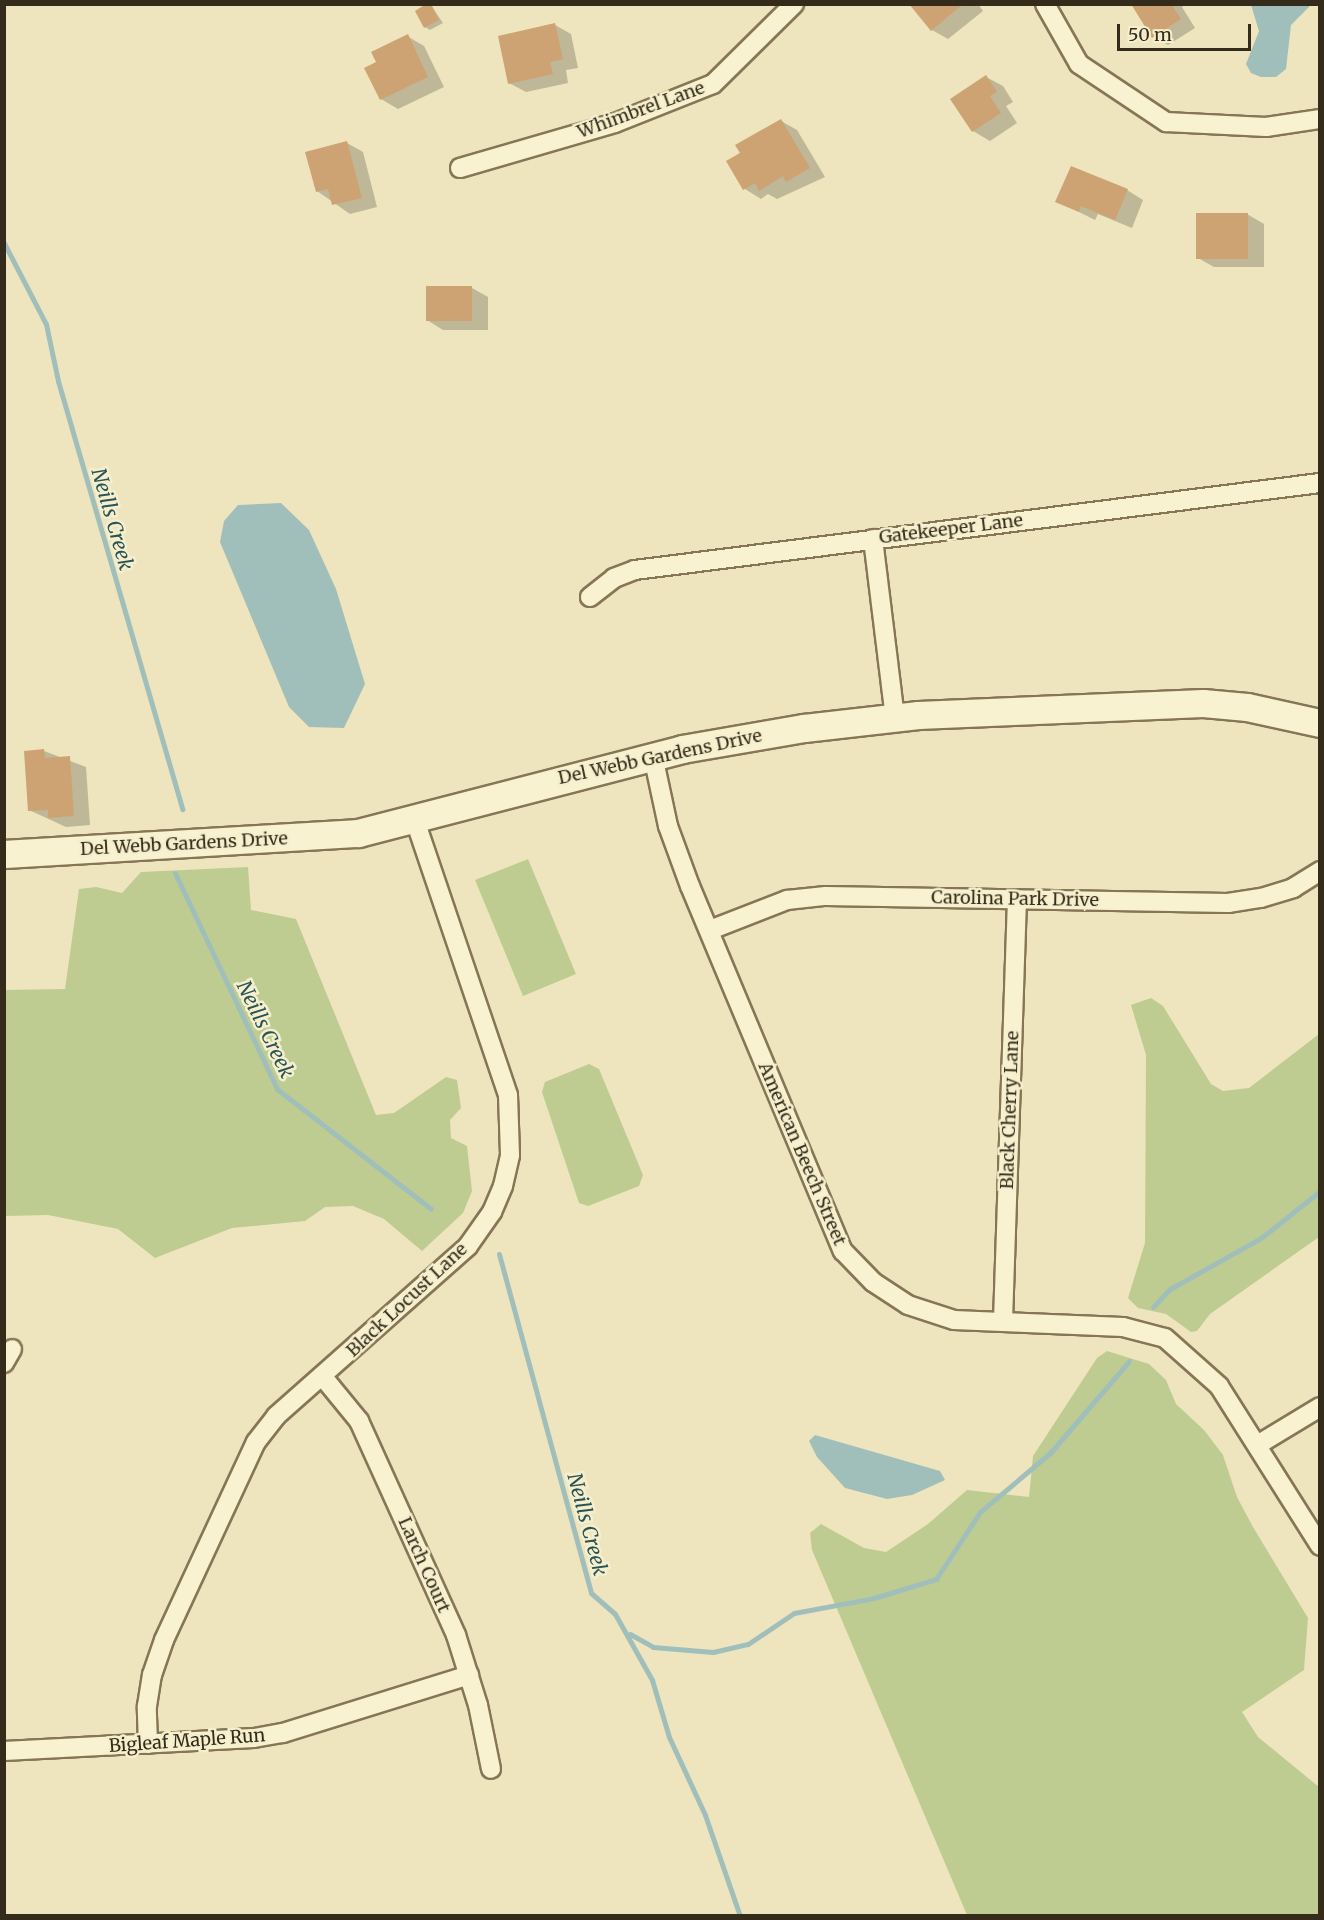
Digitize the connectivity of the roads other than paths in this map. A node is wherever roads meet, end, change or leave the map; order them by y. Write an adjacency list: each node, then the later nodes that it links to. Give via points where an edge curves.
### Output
1 (794, 4): 4 (street, Whimbrel Lane, via 713,84 615,123)
2 (1045, 4): 3 (street, via 1079,64 1166,122 1266,127)
3 (1320, 119)
4 (460, 168)
5 (1320, 483): 6 (street, Gatekeeper Lane)
6 (873, 539): 7 (street, Gatekeeper Lane, via 635,570 614,578); 8 (street)
7 (590, 597)
8 (895, 717): 9 (street, Del Webb Gardens Drive, via 1192,703 1247,707); 10 (street, Del Webb Gardens Drive, via 767,734)
9 (1320, 723)
10 (653, 756): 11 (street, Del Webb Gardens Drive); 15 (street, American Beech Street, via 668,826)
11 (415, 820): 12 (street, Del Webb Gardens Drive, via 331,836); 17 (street, Black Locust Lane, via 508,1095 510,1155 492,1212 468,1246)
12 (4, 854)
13 (1320, 871): 14 (street, Carolina Park Drive, via 1293,888 1228,903)
14 (1017, 899): 15 (street, Carolina Park Drive, via 826,896 787,900); 16 (street, Black Cherry Lane)
15 (710, 930): 16 (street, American Beech Street, via 825,1217 843,1251 873,1282 908,1305 954,1320)
16 (1003, 1321): 19 (street, American Beech Street, via 1123,1327 1165,1338 1219,1386)
17 (323, 1377): 21 (street, Larch Court, via 359,1421 456,1635); 22 (street, Black Locust Lane, via 276,1416 240,1470 152,1675 147,1706)
18 (1320, 1407): 19 (street)
19 (1259, 1444): 20 (street, American Beech Street)
20 (1320, 1546)
21 (470, 1675): 22 (street, Bigleaf Maple Run, via 284,1733); 24 (street, Larch Court)
22 (148, 1744): 23 (street, Bigleaf Maple Run)
23 (4, 1751)
24 (491, 1769)

